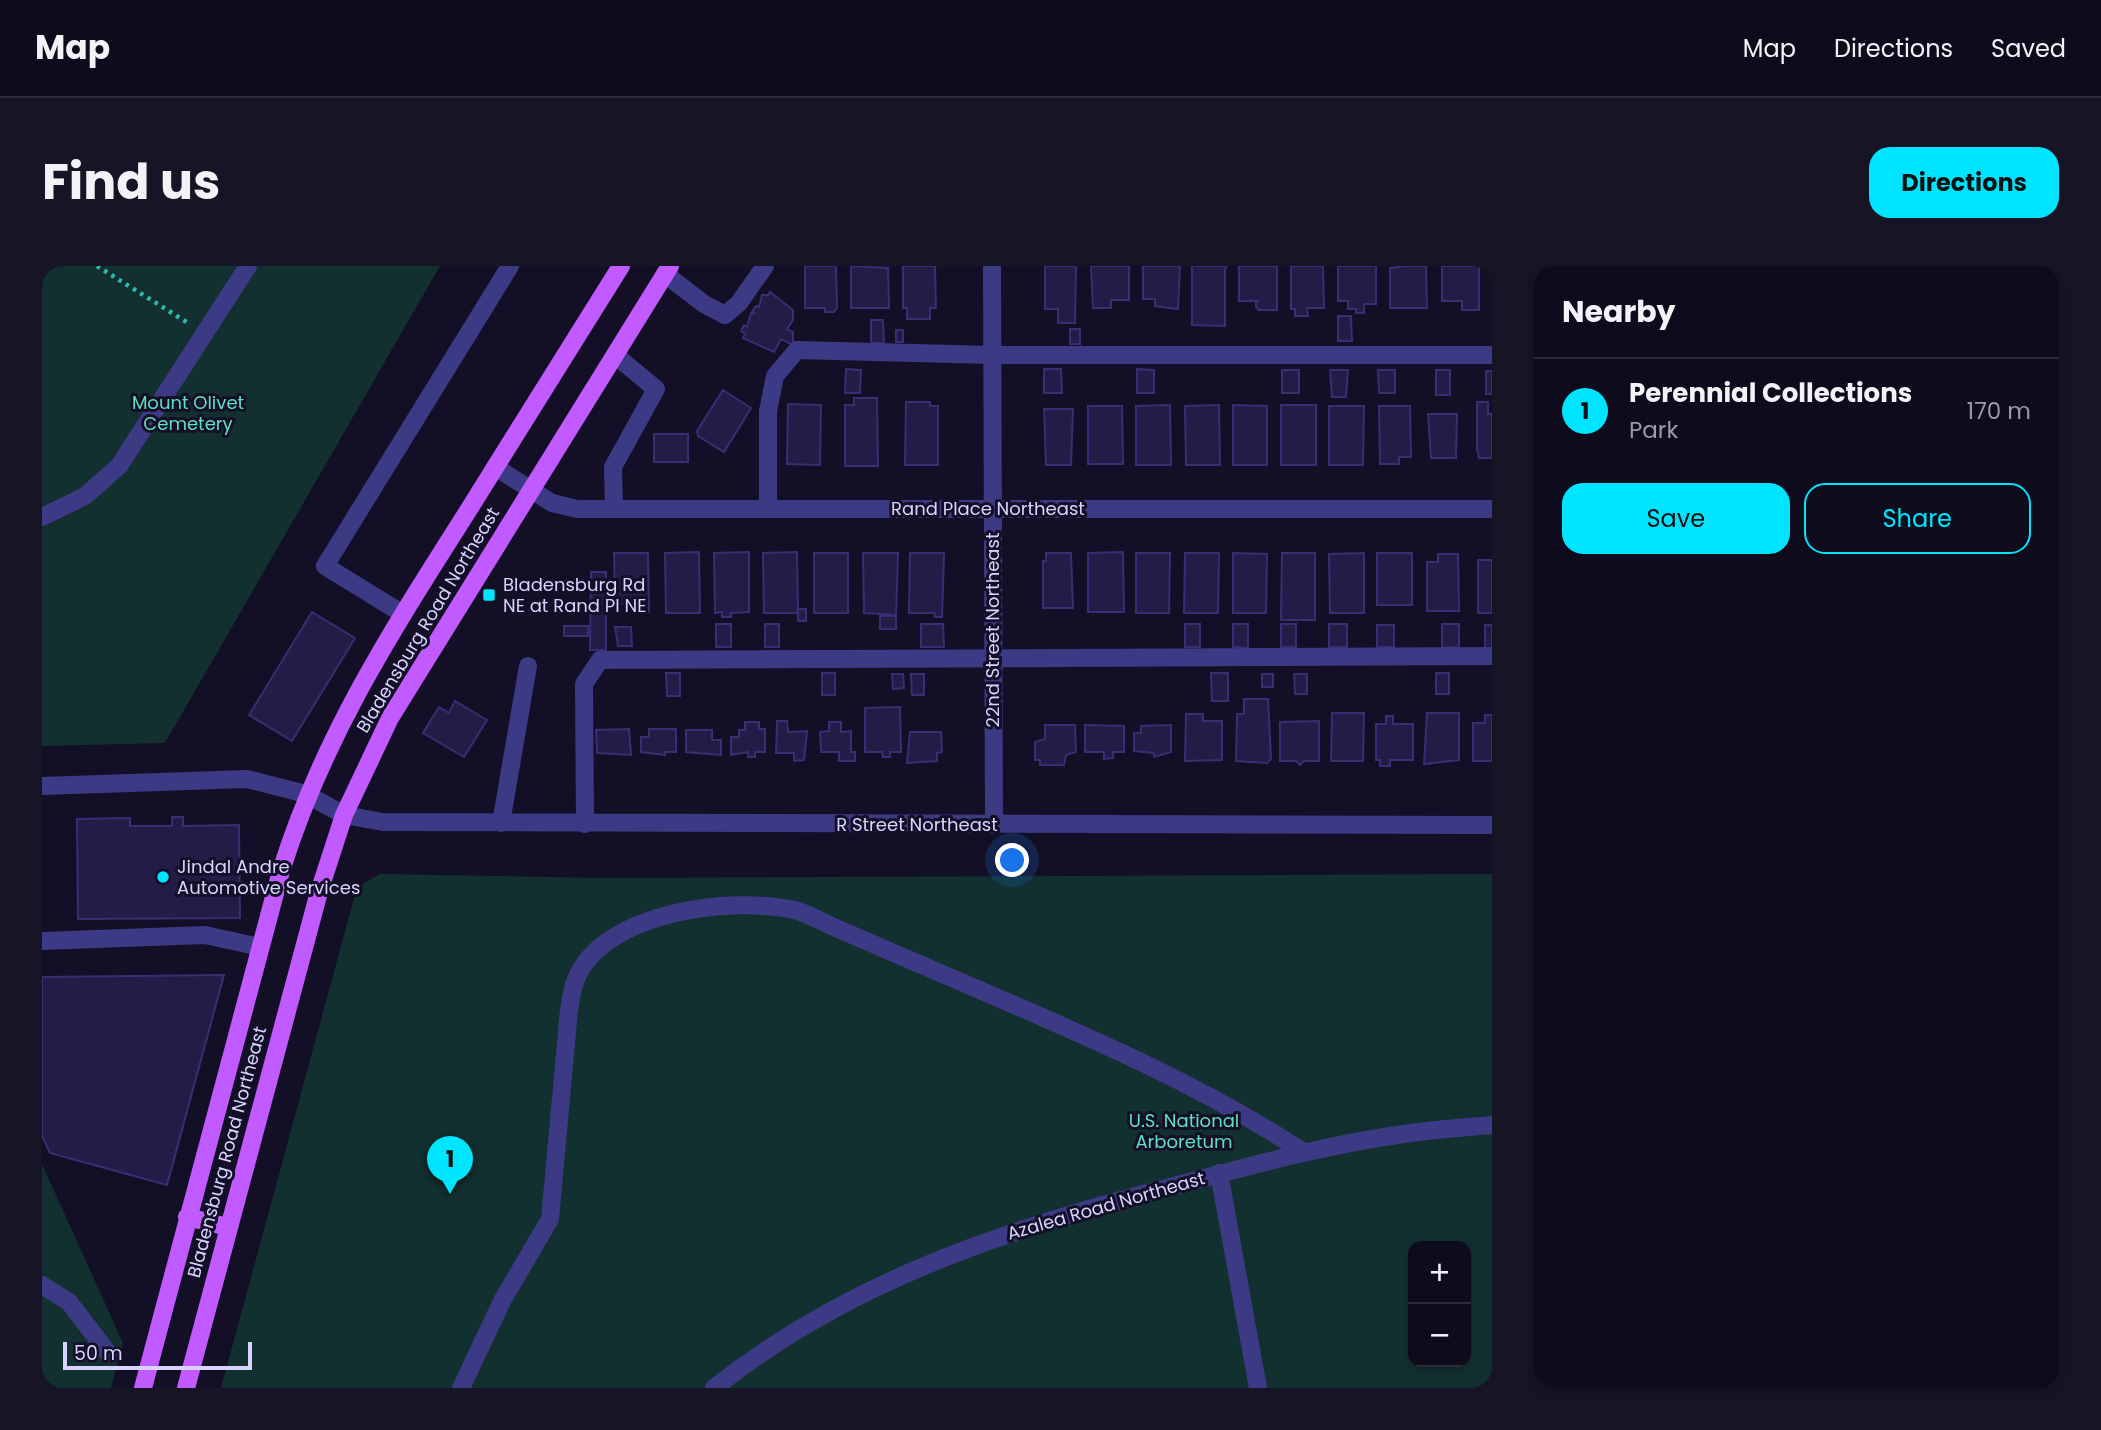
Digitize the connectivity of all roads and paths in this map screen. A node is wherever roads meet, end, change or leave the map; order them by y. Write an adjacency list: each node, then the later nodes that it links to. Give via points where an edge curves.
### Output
1 (97, 266): 8 (path)
2 (248, 266): 8 (street)
3 (510, 266): 19 (street, via 325,566)
4 (621, 266): 12 (main road, Bladensburg Road Northeast)
5 (765, 266): 7 (street, via 724,315 704,304)
6 (992, 266): 10 (street, 22nd Street Northeast)
7 (667, 270): 9 (main road, Bladensburg Road Northeast)
8 (205, 333): 18 (street, via 119,466 85,496)
9 (615, 355): 13 (main road, Bladensburg Road Northeast); 14 (street, via 656,389 613,467)
10 (992, 355): 11 (street); 15 (street, via 797,350 775,376 768,411); 16 (street, 22nd Street Northeast)
11 (1492, 355)
12 (495, 467): 13 (street, Rand Place Northeast); 19 (main road, Bladensburg Road Northeast)
13 (531, 492): 14 (street, Rand Place Northeast, via 568,508); 25 (main road, Bladensburg Road Northeast, via 390,718)
14 (614, 509): 15 (street, Rand Place Northeast)
15 (768, 509): 16 (street, Rand Place Northeast)
16 (993, 509): 17 (street, Rand Place Northeast); 21 (street, 22nd Street Northeast)
17 (1492, 509)
18 (42, 517)
19 (403, 614): 24 (main road, Bladensburg Road Northeast, via 356,692)
20 (1492, 656): 21 (street)
21 (994, 657): 27 (street, via 600,660 584,684); 28 (street, 22nd Street Northeast)
22 (528, 666): 26 (street)
23 (42, 786): 24 (street, R Street Northeast, via 247,779)
24 (306, 794): 25 (street, R Street Northeast); 31 (main road, Bladensburg Road Northeast)
25 (344, 815): 26 (street, R Street Northeast, via 383,822); 36 (main road, Bladensburg Road Northeast)
26 (501, 823): 27 (street, R Street Northeast)
27 (584, 824): 28 (street, R Street Northeast)
28 (994, 825): 29 (street, R Street Northeast)
29 (1492, 825)
30 (42, 941): 31 (street, via 205,935)
31 (260, 947): 35 (main road, Bladensburg Road Northeast)
32 (1492, 1125): 33 (street, Azalea Road Northeast, via 1400,1134)
33 (1305, 1153): 34 (street, Azalea Road Northeast); 41 (street, via 1220,1101 1049,1020 796,910 745,905 662,916 626,929 597,951 576,978 569,1010 550,1219 502,1301)
34 (1219, 1173): 42 (street, Azalea Road Northeast, via 1073,1212 913,1269 808,1322); 43 (street)
35 (187, 1217): 36 (main road); 39 (main road, Bladensburg Road Northeast)
36 (228, 1227): 40 (main road, Bladensburg Road Northeast)
37 (42, 1285): 38 (street, via 69,1302)
38 (108, 1353)
39 (142, 1388)
40 (186, 1388)
41 (461, 1388)
42 (714, 1388)
43 (1258, 1388)

